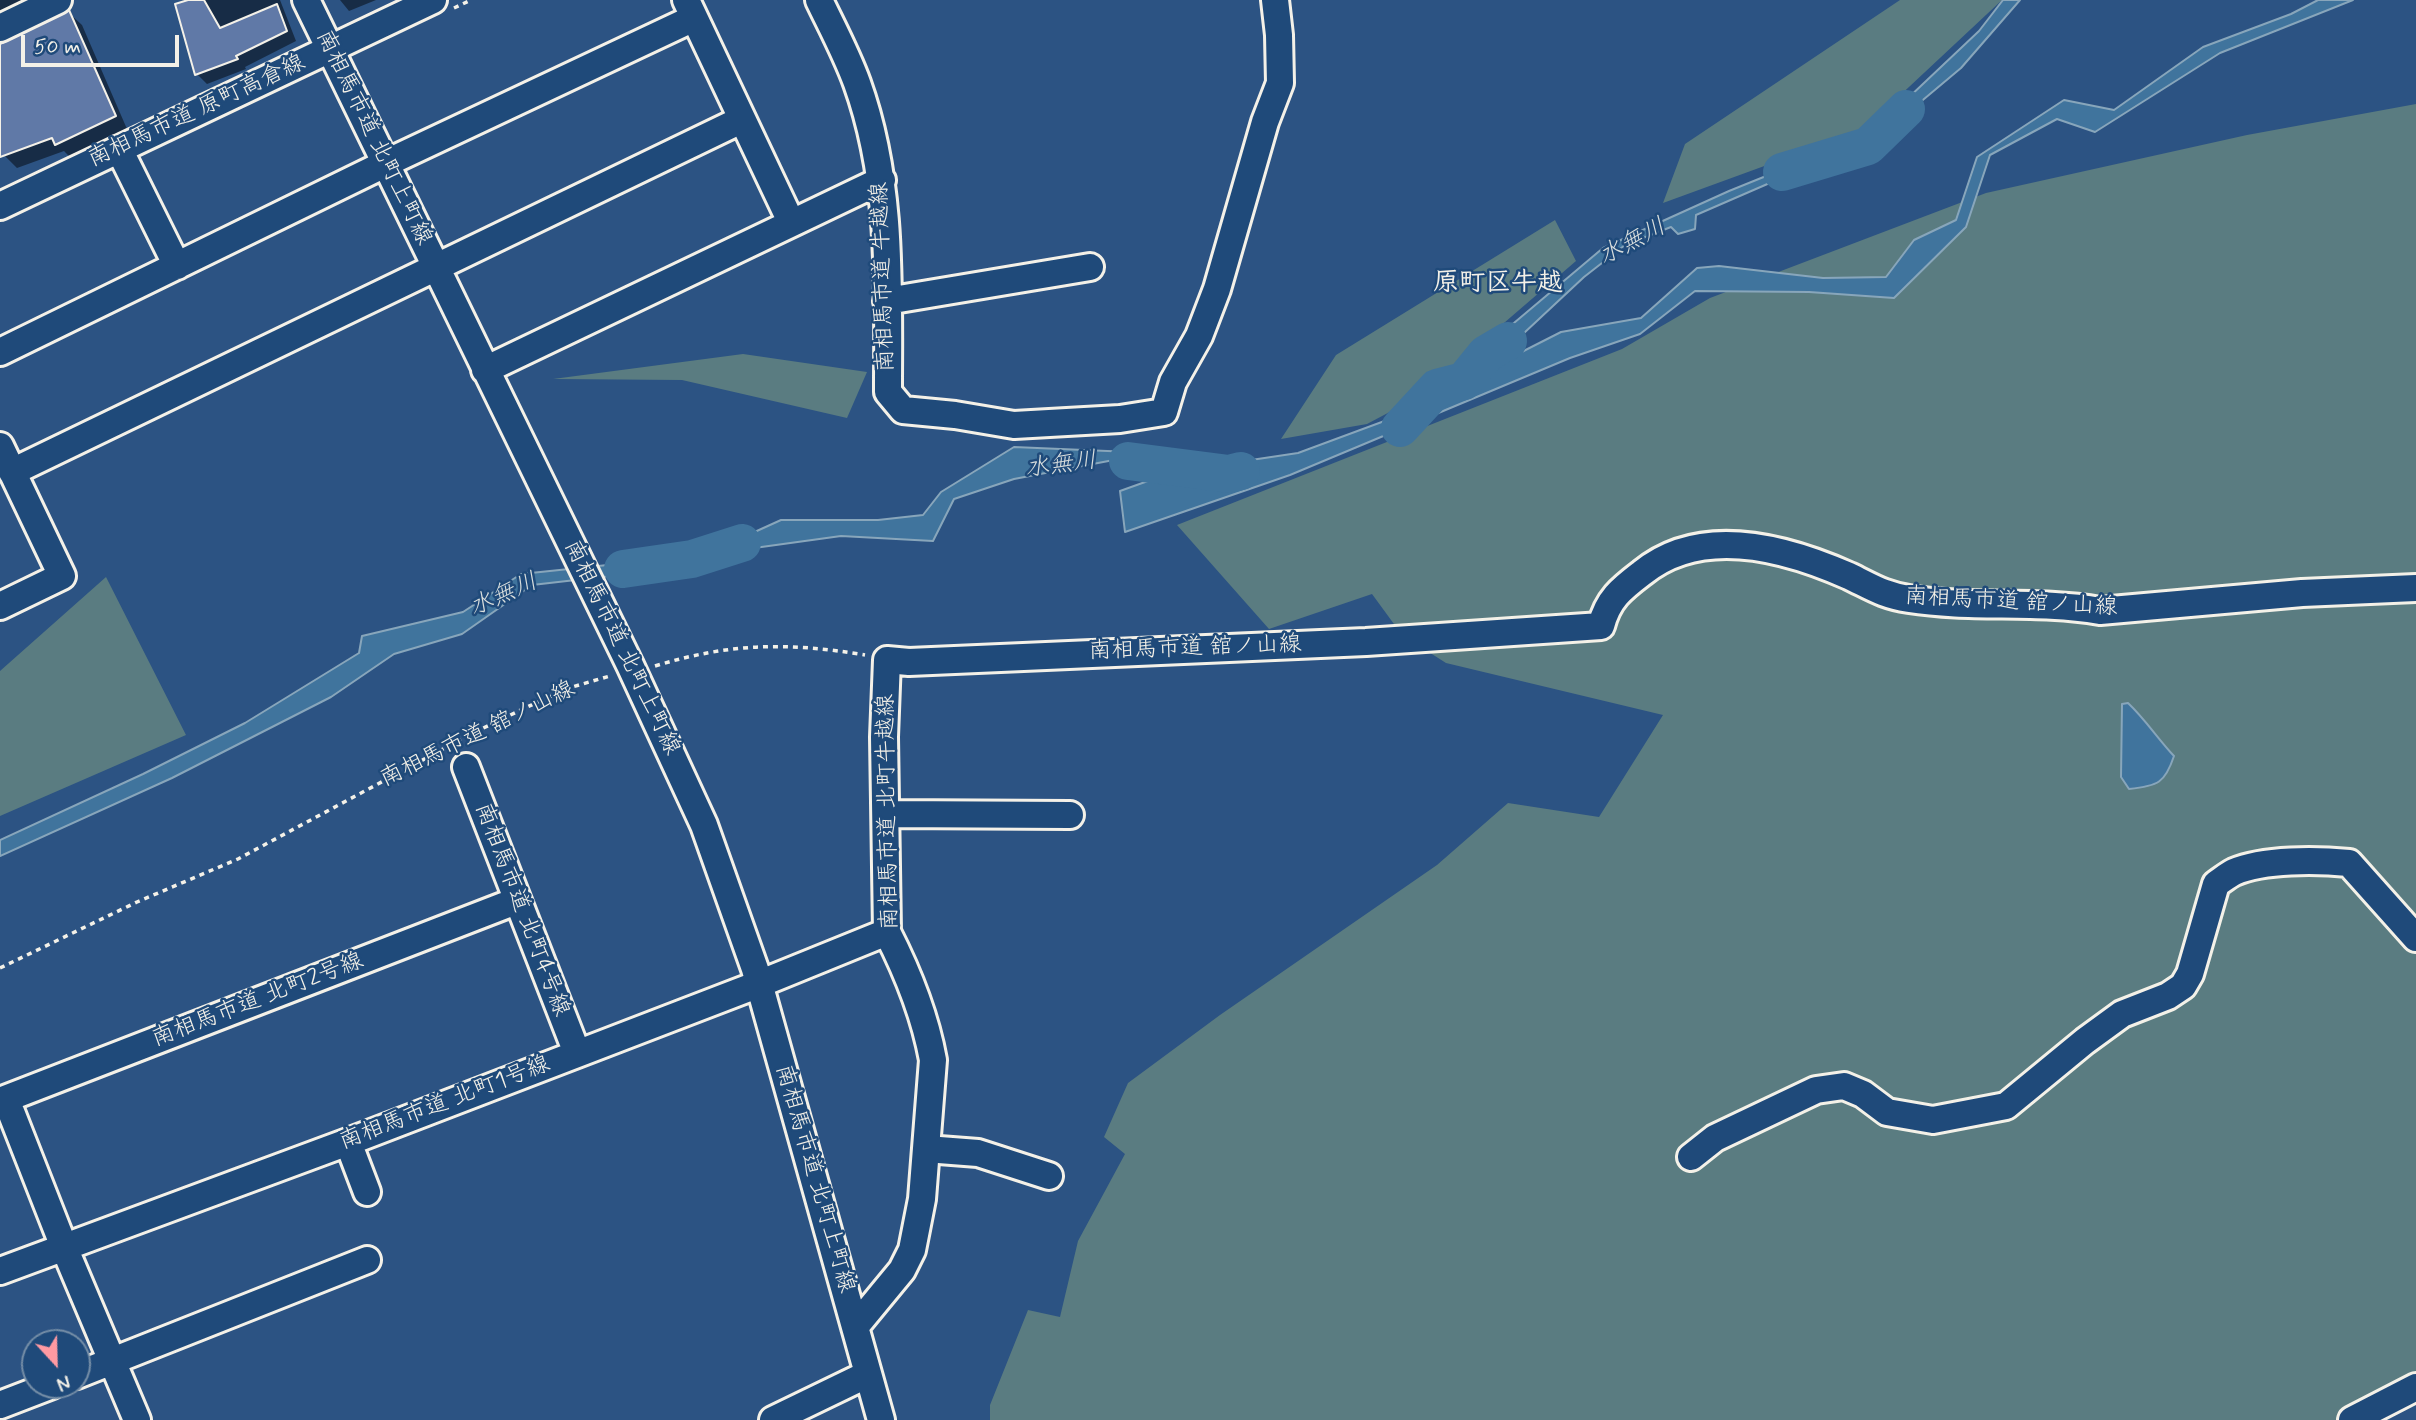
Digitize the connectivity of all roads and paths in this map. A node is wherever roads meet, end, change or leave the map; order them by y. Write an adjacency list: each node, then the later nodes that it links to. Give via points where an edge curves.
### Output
1 (58, 0): 7 (street)
2 (306, 0): 8 (street, 南相馬市道 北町上町線)
3 (433, 0): 8 (street, 南相馬市道 原町高倉線)
4 (819, 0): 12 (street, 南相馬市道 牛越線, via 857,82)
5 (1275, 0): 18 (street, 南相馬市道 牛越線, via 1280,83 1217,289 1199,336 1173,382 1164,412 1014,425 903,410 888,392)
6 (690, 9): 9 (street); 11 (street)
7 (0, 28)
8 (329, 49): 10 (street, 南相馬市道 原町高倉線); 11 (street, 南相馬市道 北町上町線)
9 (741, 120): 14 (street); 16 (street)
10 (119, 149): 13 (street, 南相馬市道 原町高倉線); 15 (street)
11 (385, 164): 15 (street); 16 (street, 南相馬市道 北町上町線)
12 (882, 180): 14 (street); 18 (street, 南相馬市道 牛越線)
13 (0, 206)
14 (791, 222): 20 (street)
15 (177, 266): 19 (street)
16 (436, 266): 20 (street, 南相馬市道 北町上町線); 22 (street)
17 (1090, 267): 18 (street)
18 (887, 301)
19 (0, 352)
20 (490, 378): 26 (street, 南相馬市道 北町上町線)
21 (0, 446): 22 (street)
22 (12, 472): 24 (street, via 62,576)
23 (2416, 588): 25 (street, 南相馬市道 舘ノ山線, via 2100,611 1940,604 1886,595 1788,552 1749,545 1709,545 1673,554 1649,567 1605,608 1601,626 1353,642)
24 (0, 606)
25 (887, 660): 26 (path, 南相馬市道 舘ノ山線, via 779,645); 28 (street, 南相馬市道 北町牛越線)
26 (631, 668): 33 (path, 南相馬市道 舘ノ山線, via 527,707 237,859); 34 (street, 南相馬市道 北町上町線, via 705,825)
27 (466, 767): 30 (street, 南相馬市道 北町4号線)
28 (887, 814): 29 (street); 31 (street, 南相馬市道 北町牛越線)
29 (1070, 815)
30 (516, 901): 35 (street, 南相馬市道 北町4号線); 36 (street, 南相馬市道 北町2号線)
31 (887, 932): 34 (street, 南相馬市道 北町1号線); 38 (street, 南相馬市道 北町牛越線, via 930,1041 933,1060)
32 (2416, 938): 39 (street, via 2349,863 2266,865 2234,872 2216,884 2183,986 2122,1014 2006,1106 1933,1120 1887,1112 1844,1086 1816,1090 1715,1138)
33 (0, 968)
34 (759, 984): 35 (street, 南相馬市道 北町1号線); 45 (street, 南相馬市道 北町上町線)
35 (577, 1053): 37 (street, 南相馬市道 北町1号線)
36 (3, 1100): 42 (street)
37 (348, 1142): 41 (street); 42 (street, 南相馬市道 北町1号線)
38 (926, 1149): 40 (street, via 978,1153); 45 (street, 南相馬市道 北町牛越線, via 912,1250 902,1270)
39 (1691, 1157)
40 (1049, 1176)
41 (367, 1192)
42 (64, 1247): 44 (street, 南相馬市道 北町1号線); 46 (street)
43 (367, 1260): 46 (street)
44 (0, 1271)
45 (855, 1327): 48 (street)
46 (112, 1362): 47 (street); 52 (street)
47 (91, 1370)
48 (868, 1374): 53 (street); 54 (street)
49 (2416, 1387): 55 (street)
50 (21, 1397): 51 (street)
51 (0, 1405)
52 (137, 1420)
53 (773, 1420)
54 (881, 1420)
55 (2352, 1420)

